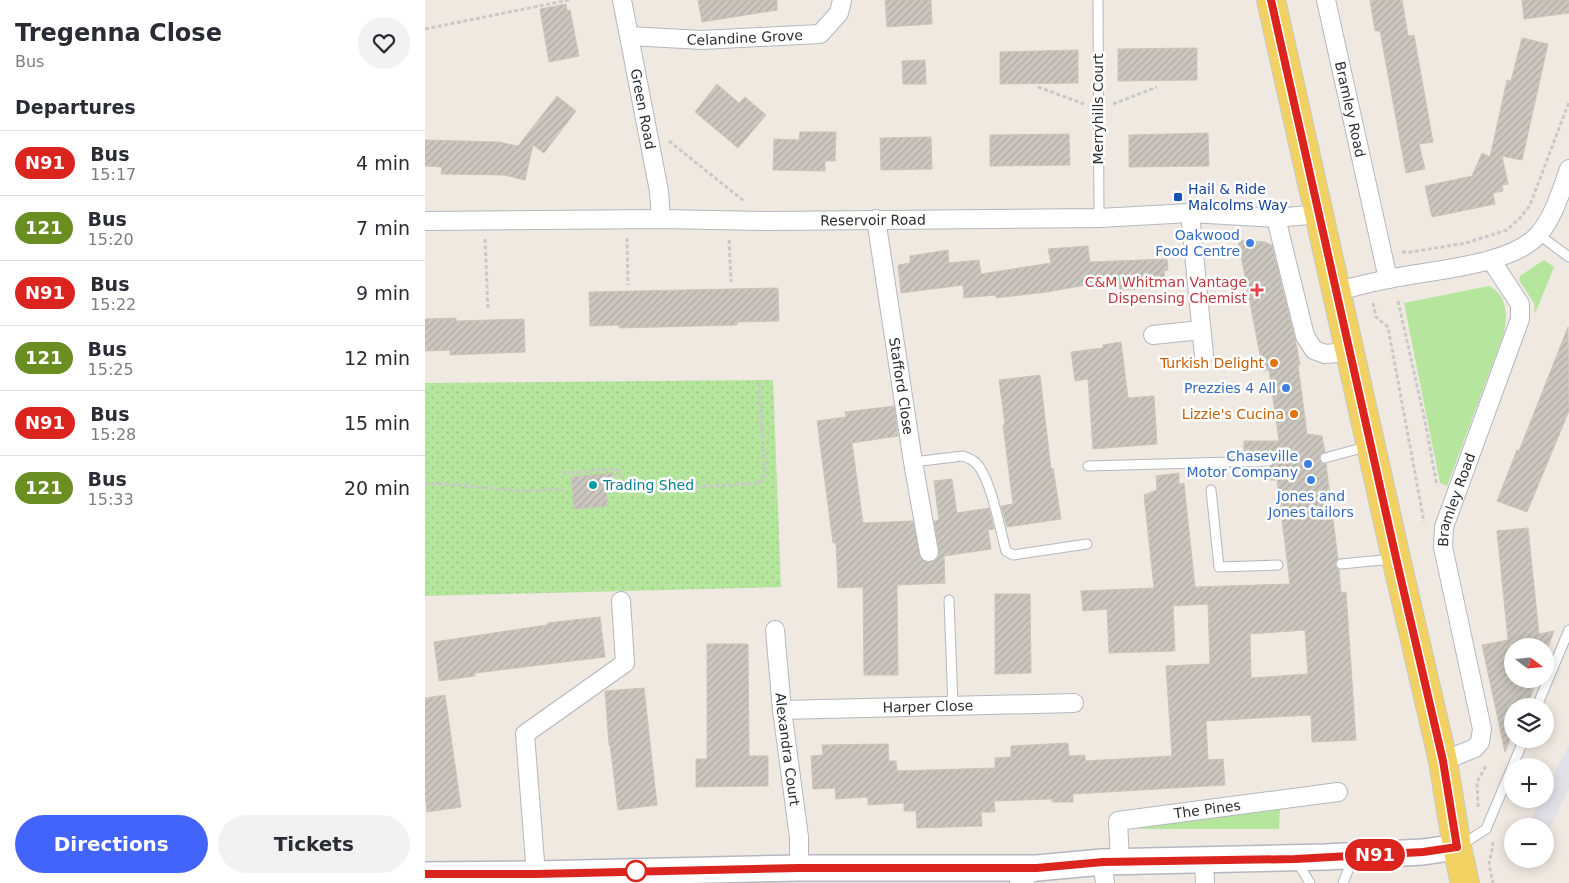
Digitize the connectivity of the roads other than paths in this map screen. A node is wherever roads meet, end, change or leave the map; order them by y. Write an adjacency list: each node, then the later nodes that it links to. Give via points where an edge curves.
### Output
1 (622, 0): 6 (street, Green Road)
2 (842, 0): 6 (street, Celandine Grove, via 839,13 819,34 702,40)
3 (1097, 0): 10 (lane, Merryhills Court)
4 (1271, 0): 9 (main road)
5 (1326, 0): 18 (street, Bramley Road)
6 (629, 36): 12 (street, Green Road, via 659,191)
7 (1569, 169): 15 (street, via 1552,214)
8 (1190, 213): 10 (street, Reservoir Road); 11 (street, Reservoir Road); 20 (street)
9 (1319, 214): 11 (street, Reservoir Road); 19 (main road)
10 (1099, 218): 13 (street, Reservoir Road)
11 (1276, 218): 22 (street, via 1305,336 1313,350 1325,354)
12 (661, 219): 13 (street, Reservoir Road); 14 (street, Reservoir Road)
13 (876, 219): 27 (street, Stafford Close)
14 (425, 221)
15 (1538, 234): 16 (lane); 17 (street, via 1522,248)
16 (1569, 257)
17 (1491, 260): 18 (street); 44 (street, Bramley Road, via 1520,304 1520,319 1444,528 1443,547 1482,729 1475,748)
18 (1388, 279): 19 (street)
19 (1337, 291): 22 (main road)
20 (1201, 330): 21 (street); 23 (street)
21 (1153, 335)
22 (1350, 352): 24 (main road)
23 (1204, 355)
24 (1371, 446): 25 (lane); 32 (main road)
25 (1325, 458)
26 (1269, 461): 28 (lane)
27 (913, 462): 30 (lane, via 963,456 978,465 994,506 1006,551 1013,555); 31 (street, Stafford Close)
28 (1088, 466)
29 (1211, 490): 34 (lane, via 1219,567)
30 (1087, 544)
31 (929, 552)
32 (1396, 558): 33 (lane); 44 (main road)
33 (1341, 564)
34 (1278, 565)
35 (949, 600): 41 (lane)
36 (621, 601): 53 (street, via 625,663 525,734)
37 (775, 630): 42 (street, Alexandra Court)
38 (1569, 630): 39 (lane)
39 (1540, 698)
40 (1074, 703): 41 (street, Harper Close)
41 (953, 706): 42 (street, Harper Close)
42 (782, 710): 51 (street, Alexandra Court)
43 (1520, 748): 46 (lane, via 1486,829)
44 (1443, 761): 46 (main road)
45 (1338, 792): 49 (street, The Pines, via 1118,821)
46 (1457, 847): 47 (street); 57 (main road)
47 (1354, 856): 48 (street); 56 (lane)
48 (1295, 859): 50 (street); 55 (lane)
49 (1109, 869): 50 (street); 54 (street)
50 (1205, 872)
51 (806, 873): 53 (street); 54 (street)
52 (425, 874): 53 (street)
53 (536, 874)
54 (1028, 875)
55 (1310, 883)
56 (1343, 883)
57 (1465, 883)

